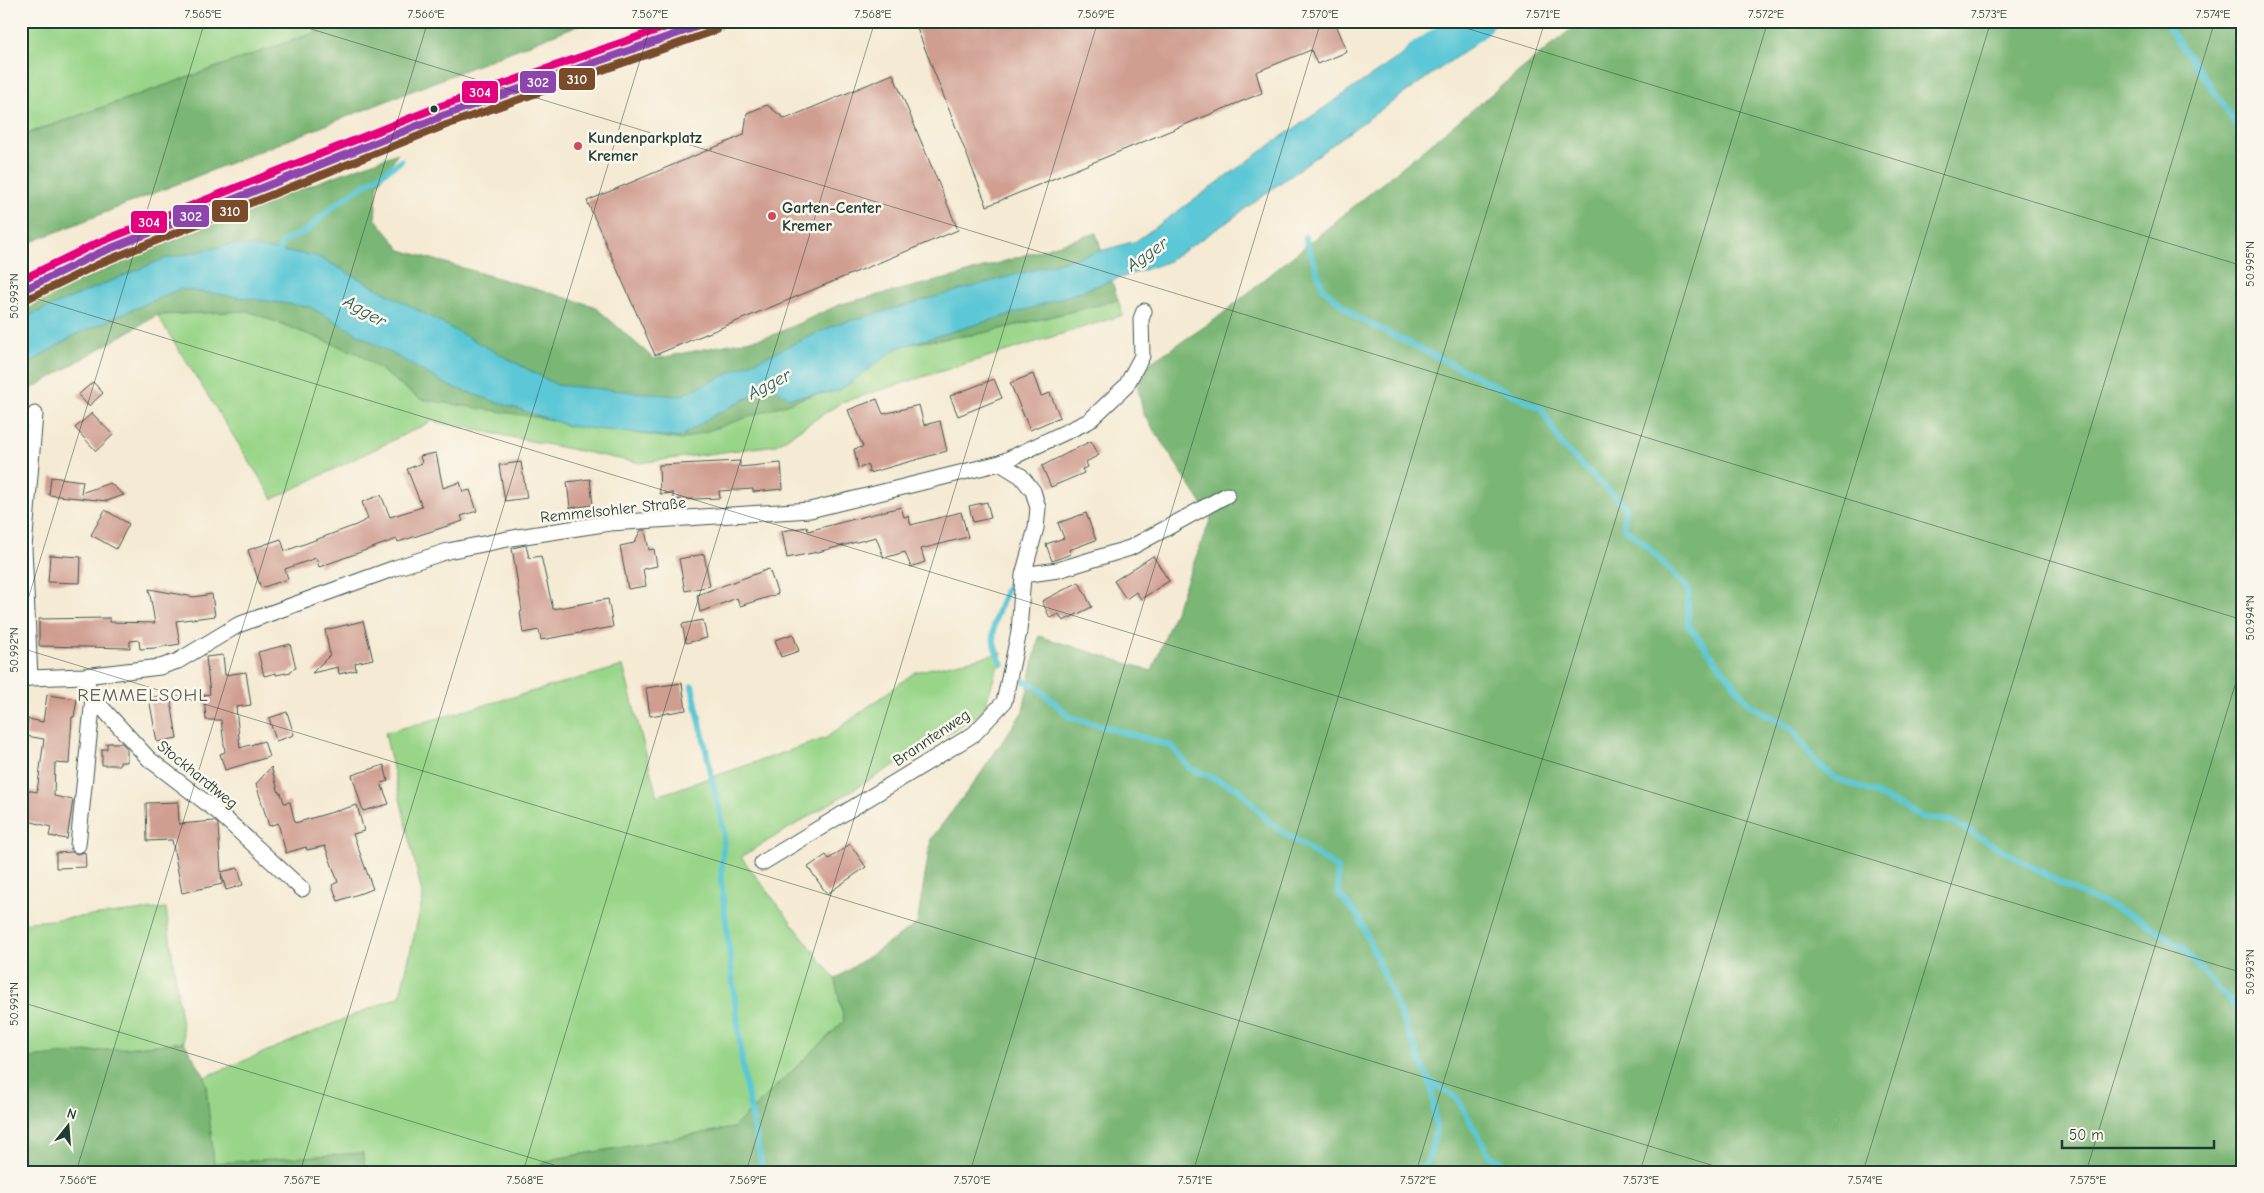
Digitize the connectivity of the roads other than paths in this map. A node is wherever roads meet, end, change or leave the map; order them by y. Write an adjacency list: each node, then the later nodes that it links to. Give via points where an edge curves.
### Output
1 (714, 21): 2 (main road, via 442,116 99,253)
2 (21, 291)
3 (1144, 310): 5 (street, Remmelsohler Straße, via 1141,319 1142,356 1126,386 1089,422)
4 (34, 414): 9 (street, via 24,548)
5 (1000, 463): 7 (street, Branntenweg, via 1021,476 1033,491 1038,508); 8 (street, Remmelsohler Straße, via 810,510 610,523 448,551 238,625 178,661 160,667)
6 (1227, 495): 7 (street, via 1130,548 1058,570)
7 (1023, 575): 12 (street, Branntenweg, via 1019,632 1004,702 974,734)
8 (84, 676): 9 (street, Remmelsohler Straße); 10 (street, Stockhardtweg)
9 (26, 679)
10 (94, 698): 11 (street); 13 (street, Stockhardtweg, via 149,759 218,812)
11 (78, 845)
12 (762, 863)
13 (302, 889)

